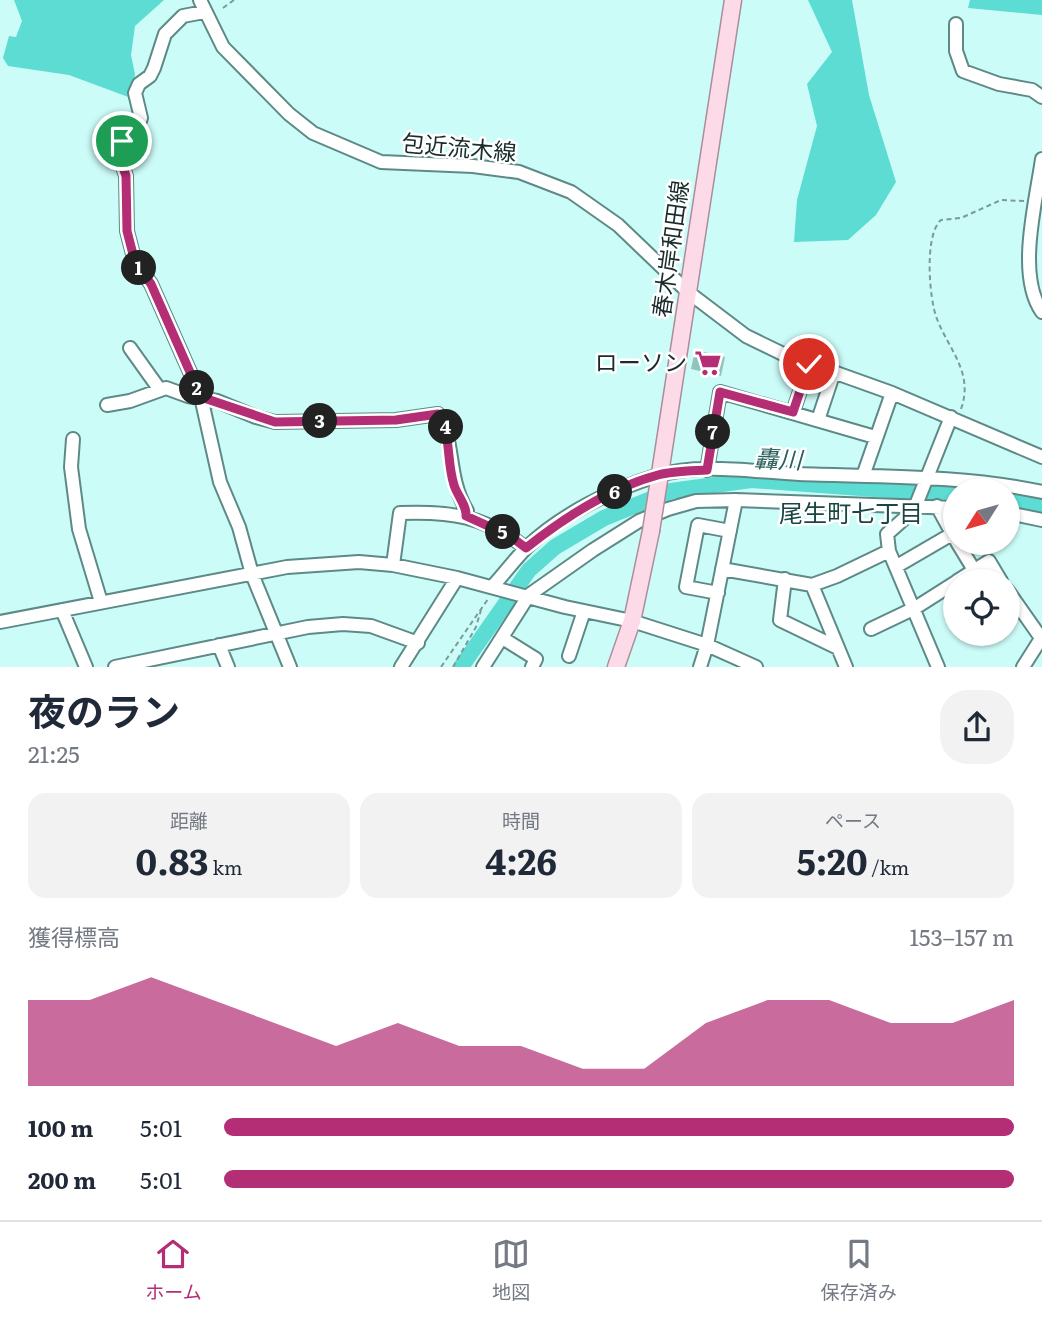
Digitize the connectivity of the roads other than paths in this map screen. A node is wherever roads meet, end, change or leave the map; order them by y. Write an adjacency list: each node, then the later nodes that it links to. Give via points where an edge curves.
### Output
1 (733, 0): 7 (main road, 春木岸和田線)
2 (202, 6): 7 (street, 包近流木線, via 223,47 313,133 382,162 519,172 571,192 618,225); 14 (street, via 165,34 150,76 135,93 141,118 137,129 116,146 126,176 127,231 135,262 151,284)
3 (956, 24): 4 (street, via 956,51 963,71 1032,90)
4 (1042, 97)
5 (1042, 159): 6 (street)
6 (1038, 198): 8 (street, via 1029,272)
7 (688, 292): 10 (street, 包近流木線, via 746,336); 24 (main road, 春木岸和田線)
8 (1042, 312)
9 (130, 348): 12 (street, via 137,367)
10 (809, 364): 11 (street, 包近流木線); 16 (street)
11 (834, 372): 13 (street, 包近流木線); 18 (street)
12 (160, 390): 14 (street); 15 (street)
13 (892, 393): 17 (street, 包近流木線); 19 (street)
14 (201, 397): 32 (street, via 275,422 396,420 438,414 447,428 453,483); 44 (street, via 220,482)
15 (107, 405)
16 (793, 412): 18 (street); 22 (street, via 720,392)
17 (954, 419): 21 (street, 包近流木線); 25 (street)
18 (818, 420): 19 (street)
19 (875, 437): 23 (street)
20 (73, 439): 52 (street, via 71,467 79,530)
21 (1042, 457)
22 (707, 470): 23 (street); 24 (street)
23 (863, 476): 25 (street)
24 (659, 477): 37 (street, via 590,504); 57 (main road, 春木岸和田線, bridge)
25 (927, 478): 26 (street, via 1000,483); 28 (street)
26 (1042, 492)
27 (736, 500): 28 (street); 35 (street); 51 (street, via 696,501 639,522)
28 (917, 505): 29 (street); 38 (street, via 887,534)
29 (937, 506): 30 (street); 33 (street)
30 (943, 507)
31 (1020, 515): 34 (street)
32 (466, 516): 37 (street); 39 (street, via 400,513)
33 (943, 517)
34 (1042, 520)
35 (730, 531): 41 (street); 50 (street, via 698,525 686,587)
36 (943, 545): 40 (street)
37 (526, 548): 48 (street)
38 (889, 551): 40 (street); 47 (street)
39 (393, 565): 44 (street, via 325,562); 45 (street)
40 (897, 566): 54 (street)
41 (722, 569): 46 (street); 50 (street)
42 (976, 569): 43 (street, via 989,561)
43 (994, 569)
44 (252, 574): 52 (street); 60 (street)
45 (457, 578): 48 (street); 63 (street)
46 (785, 579): 47 (street); 66 (street, via 779,620)
47 (812, 585): 66 (street)
48 (499, 589): 51 (street)
49 (943, 590): 54 (street)
50 (718, 593): 65 (street)
51 (527, 595): 56 (street); 62 (street)
52 (101, 603): 55 (street)
53 (1020, 607): 61 (street)
54 (915, 608): 59 (street); 80 (street)
55 (62, 610): 58 (street); 69 (street)
56 (584, 611): 57 (street); 67 (street)
57 (632, 621): 65 (street); 76 (main road, 春木岸和田線)
58 (0, 622)
59 (871, 629)
60 (276, 633): 63 (street, via 343,624 371,626); 64 (street); 72 (street)
61 (1042, 637): 81 (street)
62 (504, 639): 74 (street); 75 (street, via 536,659)
63 (418, 643): 73 (street)
64 (219, 645): 68 (street); 71 (street)
65 (707, 645): 77 (street); 78 (street)
66 (838, 648): 79 (street)
67 (569, 656)
68 (160, 662): 70 (street)
69 (86, 667)
70 (115, 667)
71 (228, 667)
72 (290, 667)
73 (401, 667)
74 (484, 667)
75 (532, 667)
76 (616, 667)
77 (700, 667)
78 (756, 667)
79 (846, 667)
80 (938, 667)
81 (1023, 667)

